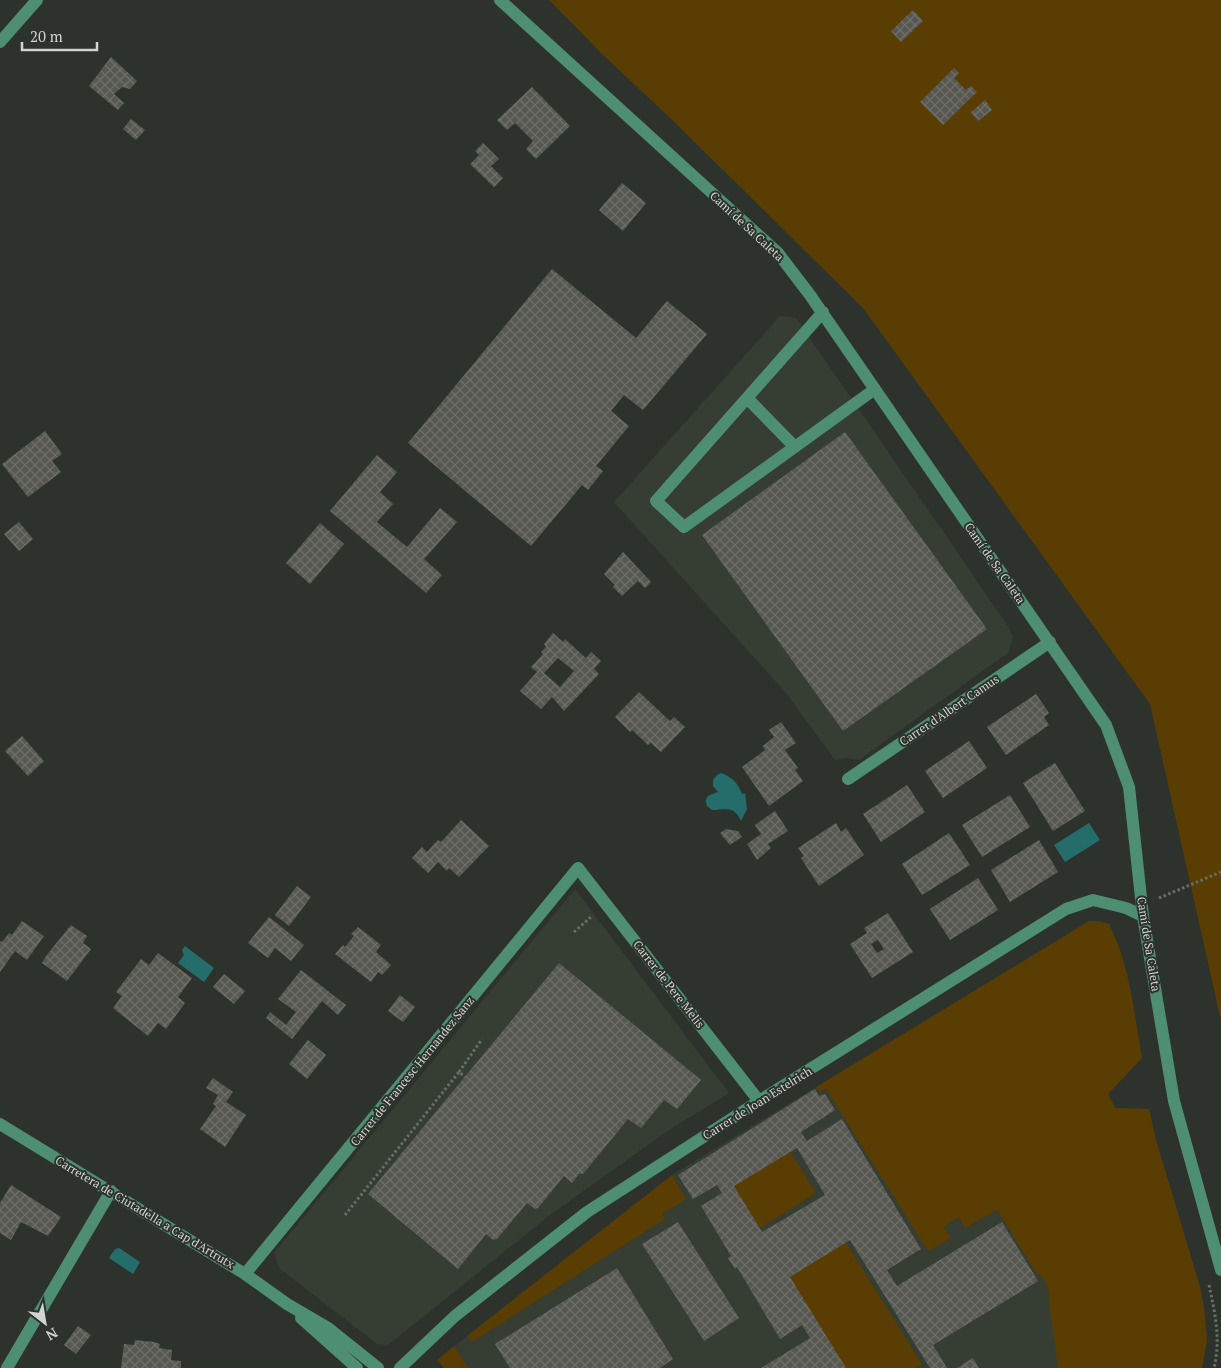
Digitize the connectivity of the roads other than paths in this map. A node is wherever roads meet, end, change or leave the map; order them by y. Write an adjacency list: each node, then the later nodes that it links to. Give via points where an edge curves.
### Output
1 (37, 0): 3 (street)
2 (500, 0): 4 (street, Camí de Sa Caleta, via 778,253)
3 (0, 42)
4 (822, 312): 5 (street, Camí de Sa Caleta); 6 (street)
5 (875, 389): 7 (street); 8 (street, Camí de Sa Caleta)
6 (747, 398): 7 (street); 7 (street, via 656,500 684,527)
7 (795, 447)
8 (1050, 642): 9 (street, Carrer d'Albert Camus); 11 (street, Camí de Sa Caleta, via 1106,725 1129,787)
9 (848, 779)
10 (578, 868): 12 (street, Carrer de Pere Melis); 16 (street, Carrer de Francesc Hernandez Sanz)
11 (1143, 916): 12 (street, Carrer de Joan Estelrich, via 1094,900 1066,909); 15 (street, Camí de Sa Caleta, via 1174,1101)
12 (759, 1101): 21 (street, Carrer de Joan Estelrich, via 587,1212 455,1316)
13 (0, 1124): 14 (street, Carretera de Ciutadella a Cap d'Artrutx)
14 (111, 1191): 16 (street, Carretera de Ciutadella a Cap d'Artrutx); 18 (street)
15 (1221, 1270)
16 (246, 1274): 17 (street, Carretera de Ciutadella a Cap d'Artrutx)
17 (287, 1304): 19 (street, Carretera de Ciutadella a Cap d'Artrutx); 20 (street, Carretera de Ciutadella a Cap d'Artrutx, via 328,1328)
18 (7, 1368)
19 (357, 1368)
20 (378, 1368)
21 (400, 1368)

